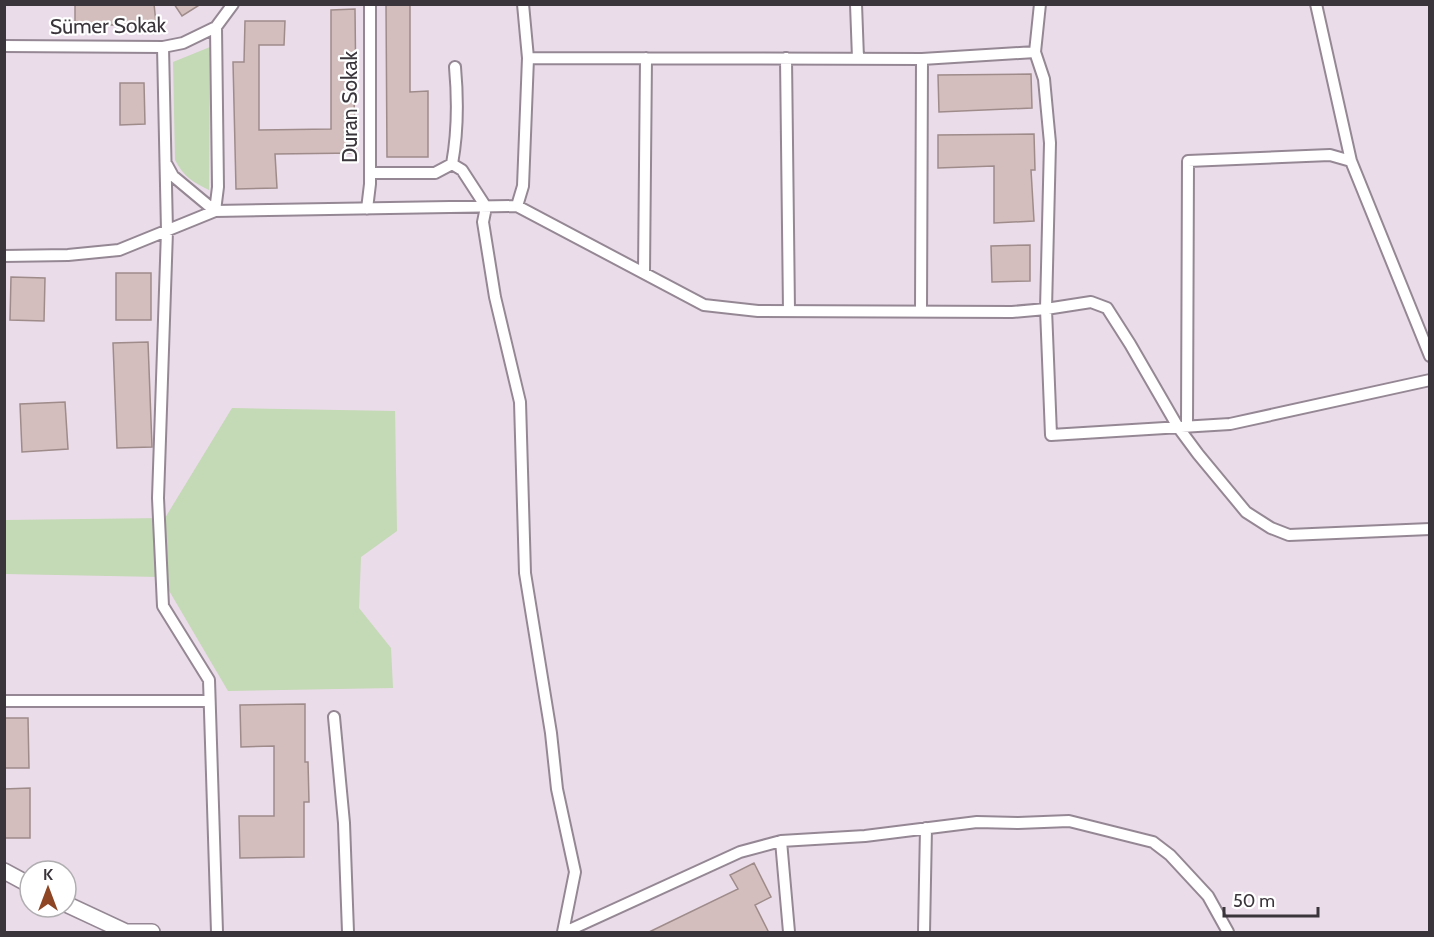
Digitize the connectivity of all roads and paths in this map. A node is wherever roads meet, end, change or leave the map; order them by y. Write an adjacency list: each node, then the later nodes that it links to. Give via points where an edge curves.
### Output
1 (233, 4): 7 (street, Sümer Sokak)
2 (369, 4): 20 (street, Duran Sokak)
3 (523, 4): 11 (street)
4 (856, 4): 14 (street)
5 (1040, 4): 10 (street)
6 (1316, 4): 17 (street)
7 (216, 27): 9 (street, Sümer Sokak, via 183,43); 24 (street)
8 (4, 46): 9 (street, Sümer Sokak)
9 (163, 46): 18 (street)
10 (1035, 52): 15 (street); 28 (street, via 1044,79 1050,143)
11 (528, 58): 12 (street); 21 (street, via 523,186)
12 (646, 58): 13 (street); 27 (street)
13 (786, 58): 14 (street); 29 (street)
14 (858, 58): 15 (street)
15 (922, 58): 30 (street)
16 (455, 67): 19 (street, via 457,137)
17 (1351, 161): 31 (street); 33 (street, via 1330,155 1188,161)
18 (166, 162): 24 (street, via 173,177); 25 (street)
19 (452, 164): 20 (street, via 435,173); 22 (street, via 462,170)
20 (370, 173): 23 (street, Duran Sokak)
21 (517, 206): 22 (street); 27 (street)
22 (486, 207): 23 (street); 47 (street, via 483,222 495,297 520,402 525,573 557,789 574,872)
23 (367, 209): 24 (street)
24 (215, 211): 25 (street)
25 (167, 231): 26 (street, via 119,250); 36 (street, via 158,498 163,606 209,680)
26 (4, 256)
27 (644, 273): 29 (street, via 704,305)
28 (1046, 309): 30 (street); 33 (street, via 1091,302 1107,308); 33 (street, via 1051,435)
29 (789, 311): 30 (street)
30 (921, 311)
31 (1430, 356)
32 (1430, 381): 33 (street, via 1230,424)
33 (1183, 427): 34 (street, via 1198,454 1246,512 1270,528 1289,535)
34 (1430, 529)
35 (4, 701): 36 (street)
36 (209, 701): 45 (street)
37 (334, 717): 46 (street, via 344,823)
38 (926, 828): 39 (street); 49 (street); 50 (street, via 978,822 1069,821 1153,842 1209,896)
39 (781, 841): 47 (street, via 740,852); 48 (street)
40 (4, 871): 41 (street)
41 (18, 879)
42 (78, 910): 43 (street)
43 (126, 932): 44 (street)
44 (152, 933)
45 (217, 933)
46 (348, 933)
47 (564, 933)
48 (789, 933)
49 (924, 933)
50 (1228, 933)

